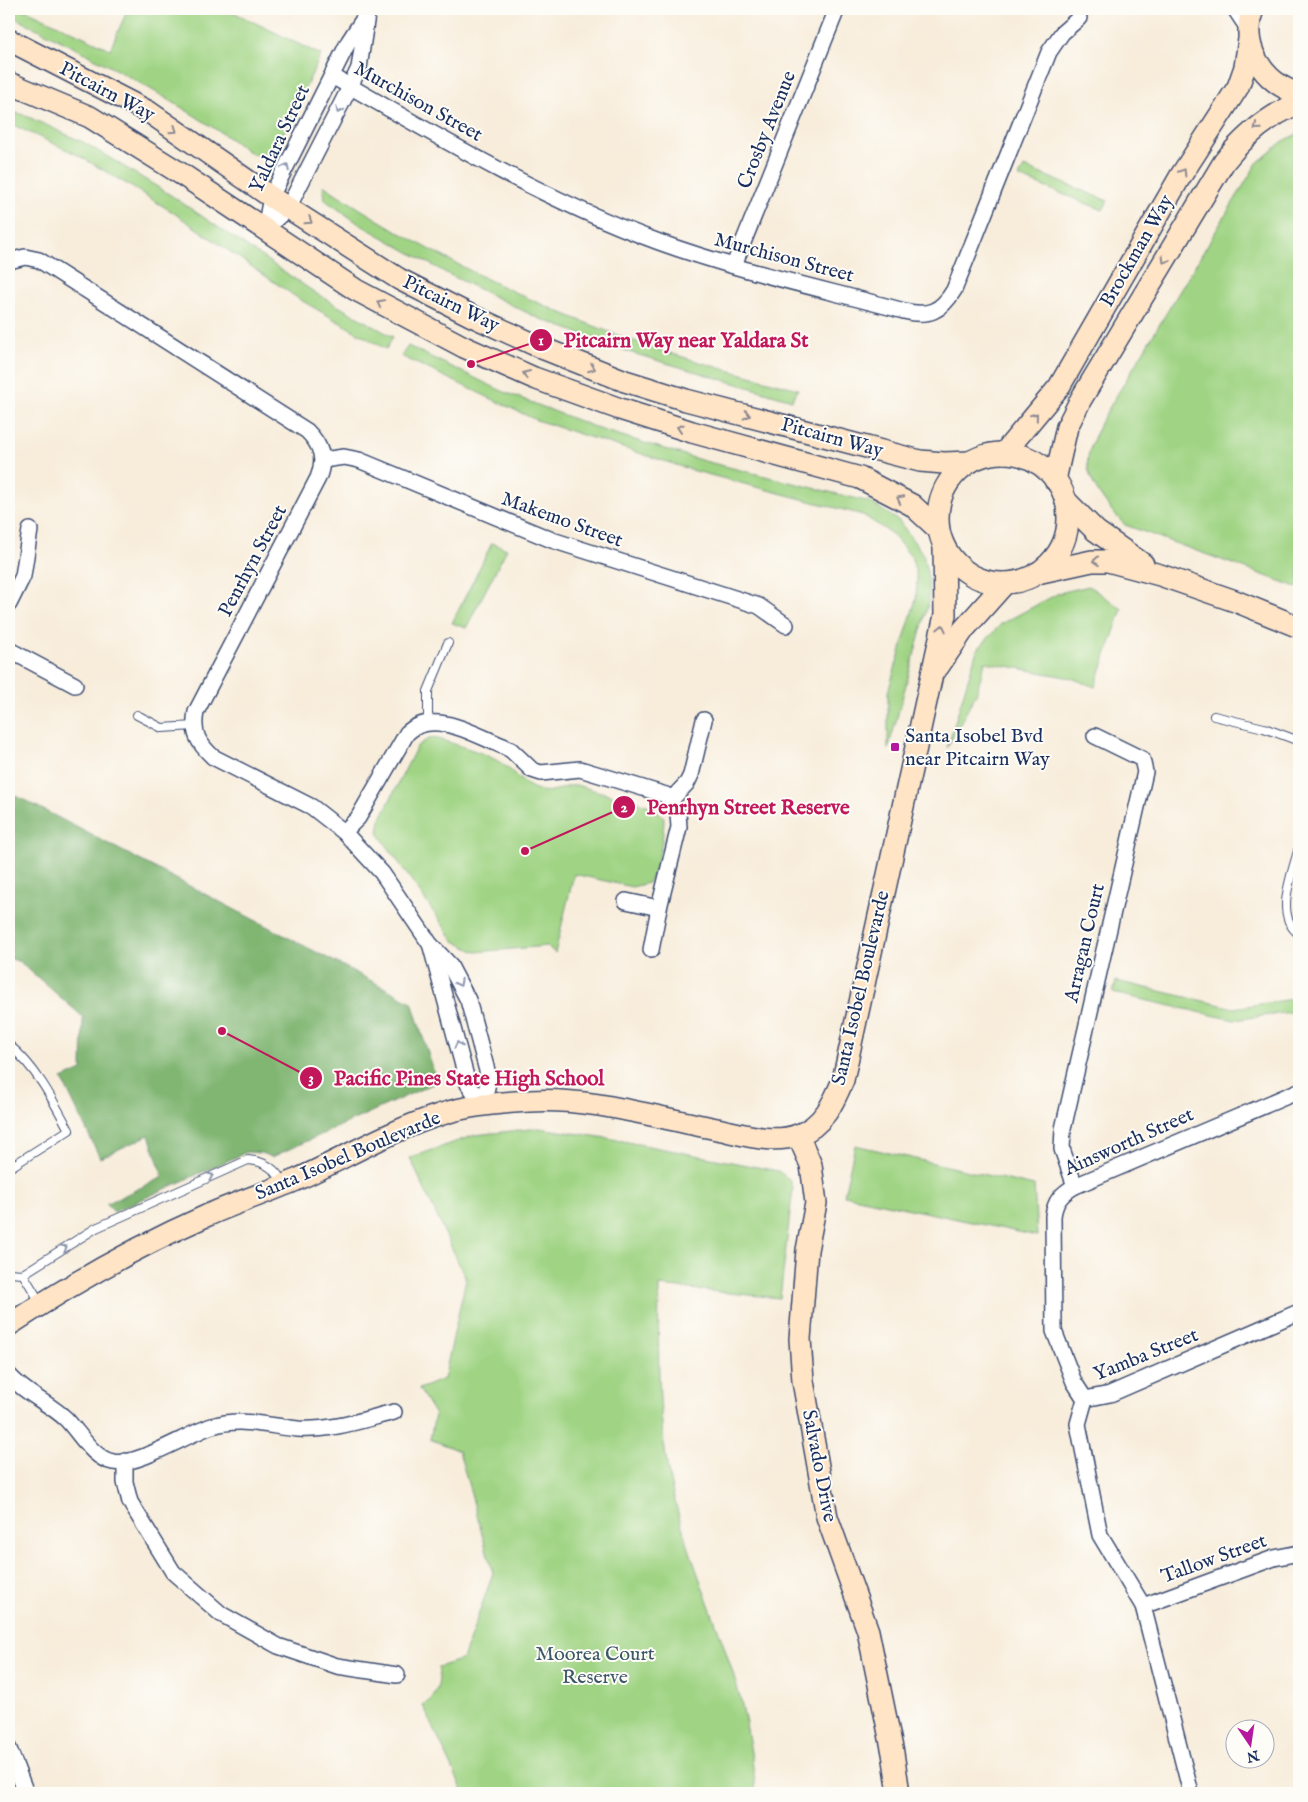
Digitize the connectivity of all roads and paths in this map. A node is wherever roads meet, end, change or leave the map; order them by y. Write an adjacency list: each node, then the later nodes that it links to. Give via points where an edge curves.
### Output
1 (837, 9): 16 (street, Crosby Avenue)
2 (1235, 9): 6 (street)
3 (1253, 9): 6 (street, Brockman Way)
4 (369, 11): 8 (street, Yaldara Street, via 349,41); 10 (street, Yaldara Street, via 359,68)
5 (1079, 18): 16 (street, Murchison Street, via 1062,33 1049,52 954,290 940,309 928,314 913,313)
6 (1249, 35): 11 (street, via 1256,61 1271,80); 17 (street, Brockman Way, one-way to 6, via 1058,387 1180,177 1238,87 1245,67)
7 (9, 40): 13 (street, Pitcairn Way, one-way to 13, via 149,112)
8 (332, 76): 10 (street, Murchison Street); 13 (street, Yaldara Street, one-way to 8)
9 (9, 83): 14 (street, Pitcairn Way, via 90,118)
10 (350, 87): 13 (street, Yaldara Street, one-way to 13); 16 (street, Murchison Street, via 507,175 563,202 659,242)
11 (1299, 94)
12 (1299, 103): 20 (street, Brockman Way, one-way to 20, via 1265,121 1224,162 1081,399 1067,427)
13 (280, 203): 14 (street, Yaldara Street); 19 (street, Pitcairn Way, one-way to 19, via 399,279 542,348 625,381 920,461)
14 (265, 229): 23 (street, Pitcairn Way, one-way to 14, via 912,505 860,478 620,410 534,378 464,347 356,290)
15 (9, 260): 18 (street, via 25,257 38,260 307,431 316,439)
16 (734, 265)
17 (1004, 453): 19 (street); 20 (street, via 1024,457 1041,466)
18 (323, 460): 28 (street, Makemo Street, via 344,457 359,460 552,540 759,606); 38 (street, Penrhyn Street, via 318,478 196,712)
19 (970, 462): 23 (street, via 955,474 944,490 938,509)
20 (1055, 480): 21 (street)
21 (1066, 501): 24 (street, via 1068,522 1063,542 1052,560); 25 (street, via 1096,531)
22 (30, 530): 27 (street, via 23,576)
23 (941, 538): 26 (street, via 955,562 970,574 987,581); 32 (street, Santa Isobel Boulevarde, one-way to 23, via 945,615)
24 (1036, 574): 25 (street, one-way to 24, via 1108,560); 26 (street)
25 (1160, 575): 29 (street)
26 (1005, 583): 32 (street, Santa Isobel Boulevarde, via 964,629)
27 (9, 604)
28 (786, 625)
29 (1299, 627)
30 (448, 643): 37 (lane, via 428,691)
31 (9, 650): 33 (street)
32 (932, 676): 52 (street, Santa Isobel Boulevarde, via 843,1080 830,1109)
33 (75, 685)
34 (137, 715): 38 (lane, via 162,728)
35 (1214, 716): 40 (lane, via 1264,728)
36 (704, 720): 41 (street, via 691,775)
37 (428, 721): 41 (street, via 451,726 503,746 532,770 549,773 580,768 660,792); 42 (street, via 407,733 358,818)
38 (194, 726): 42 (street, via 197,739 213,757 312,808)
39 (1095, 736): 55 (street, Arragan Court, via 1142,759 1145,772 1063,1129 1062,1149)
40 (1299, 741)
41 (671, 800): 45 (street, via 678,813 679,827)
42 (344, 832): 47 (street, via 382,873)
43 (1299, 847): 46 (lane, via 1286,906 1289,923)
44 (626, 901): 45 (street)
45 (659, 908): 48 (street)
46 (1299, 934)
47 (430, 944): 51 (street, one-way to 47, via 468,1084); 51 (street, one-way to 51, via 449,964 468,1000 489,1078)
48 (651, 950)
49 (9, 1045): 53 (lane, via 52,1097 70,1130)
50 (1299, 1091): 55 (street, Ainsworth Street)
51 (483, 1105): 52 (street, Santa Isobel Boulevarde, via 567,1102 770,1139); 54 (street, Santa Isobel Boulevarde, via 412,1124)
52 (798, 1135): 70 (street, Salvado Drive, via 811,1165 816,1203 806,1250 800,1339 803,1381 827,1517 868,1630)
53 (9, 1168)
54 (284, 1185): 57 (lane, one-way to 54, via 96,1228 248,1160 258,1160 277,1172); 58 (street, Santa Isobel Boulevarde, via 207,1215)
55 (1074, 1186): 62 (street, Ainsworth Street, via 1055,1204 1053,1216 1053,1318 1058,1343 1074,1382)
56 (9, 1274): 57 (lane)
57 (23, 1274): 58 (lane)
58 (41, 1304): 60 (street, Santa Isobel Boulevarde)
59 (1299, 1312): 62 (street, Yamba Street, via 1110,1394)
60 (9, 1326)
61 (9, 1375): 64 (street, via 65,1418 97,1454 112,1462)
62 (1085, 1399): 66 (street, Yamba Street, via 1079,1430 1100,1535)
63 (394, 1412): 64 (street, via 330,1428 298,1429 239,1421 211,1426 144,1456)
64 (125, 1461): 67 (street, via 125,1482 130,1502 173,1572 221,1614 278,1646 337,1666)
65 (1299, 1553): 66 (street, Tallow Street, via 1274,1558)
66 (1142, 1606): 71 (street, Yamba Street)
67 (397, 1675)
68 (9, 1749): 69 (street)
69 (26, 1793)
70 (899, 1793)
71 (1191, 1793)

